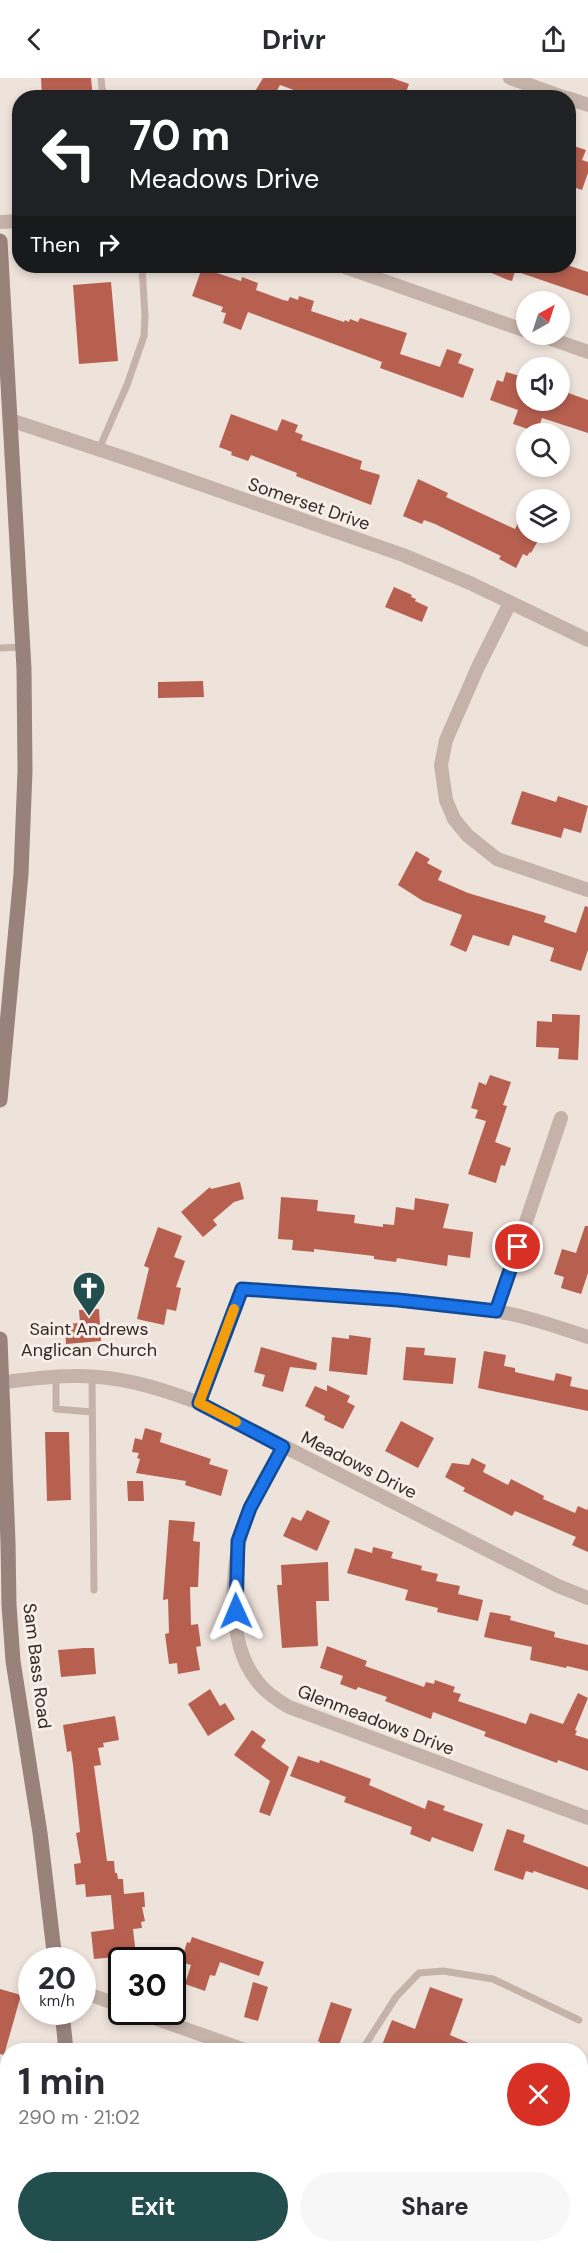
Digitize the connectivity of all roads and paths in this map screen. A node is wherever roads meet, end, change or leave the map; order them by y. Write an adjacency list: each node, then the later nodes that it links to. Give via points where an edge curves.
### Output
1 (510, 78): 2 (street)
2 (544, 90)
3 (0, 241): 9 (main road)
4 (142, 273): 11 (lane, via 144,336)
5 (362, 273): 6 (street)
6 (516, 327)
7 (568, 345): 8 (street)
8 (588, 352)
9 (4, 392): 10 (main road)
10 (10, 420): 11 (street, Somerset Drive); 14 (main road)
11 (99, 449): 12 (street, Somerset Drive, via 404,555)
12 (510, 603): 13 (street, Somerset Drive); 16 (street, via 446,740 441,765 446,800 467,835 497,859)
13 (588, 640)
14 (23, 647): 15 (lane); 17 (main road, via 22,862)
15 (0, 648)
16 (588, 891)
17 (0, 1100)
18 (561, 1118): 19 (street)
19 (496, 1311): 20 (street); 25 (street, via 242,1289)
20 (588, 1337)
21 (0, 1339): 24 (main road, Sam Bass Road)
22 (92, 1376): 23 (street, Meadows Drive); 25 (street, Meadows Drive, via 157,1387); 26 (lane)
23 (56, 1377): 24 (street, Meadows Drive); 26 (lane, via 57,1409)
24 (3, 1382): 28 (main road, Sam Bass Road)
25 (199, 1403): 27 (street, Meadows Drive)
26 (92, 1412): 29 (lane)
27 (283, 1447): 30 (street, Meadows Drive, via 558,1587); 31 (street, Glenmeadows Drive, via 250,1508 238,1541 236,1631 241,1652 256,1680 289,1707)
28 (4, 1542): 32 (main road, Sam Bass Road, via 13,1661)
29 (94, 1590)
30 (588, 1598)
31 (588, 1818)
32 (53, 1947)
33 (579, 2020): 38 (lane, via 494,1979 443,1971 419,1973 396,1997)
34 (63, 2025): 36 (main road)
35 (174, 2025): 37 (street)
36 (65, 2043)
37 (225, 2043)
38 (366, 2043)

